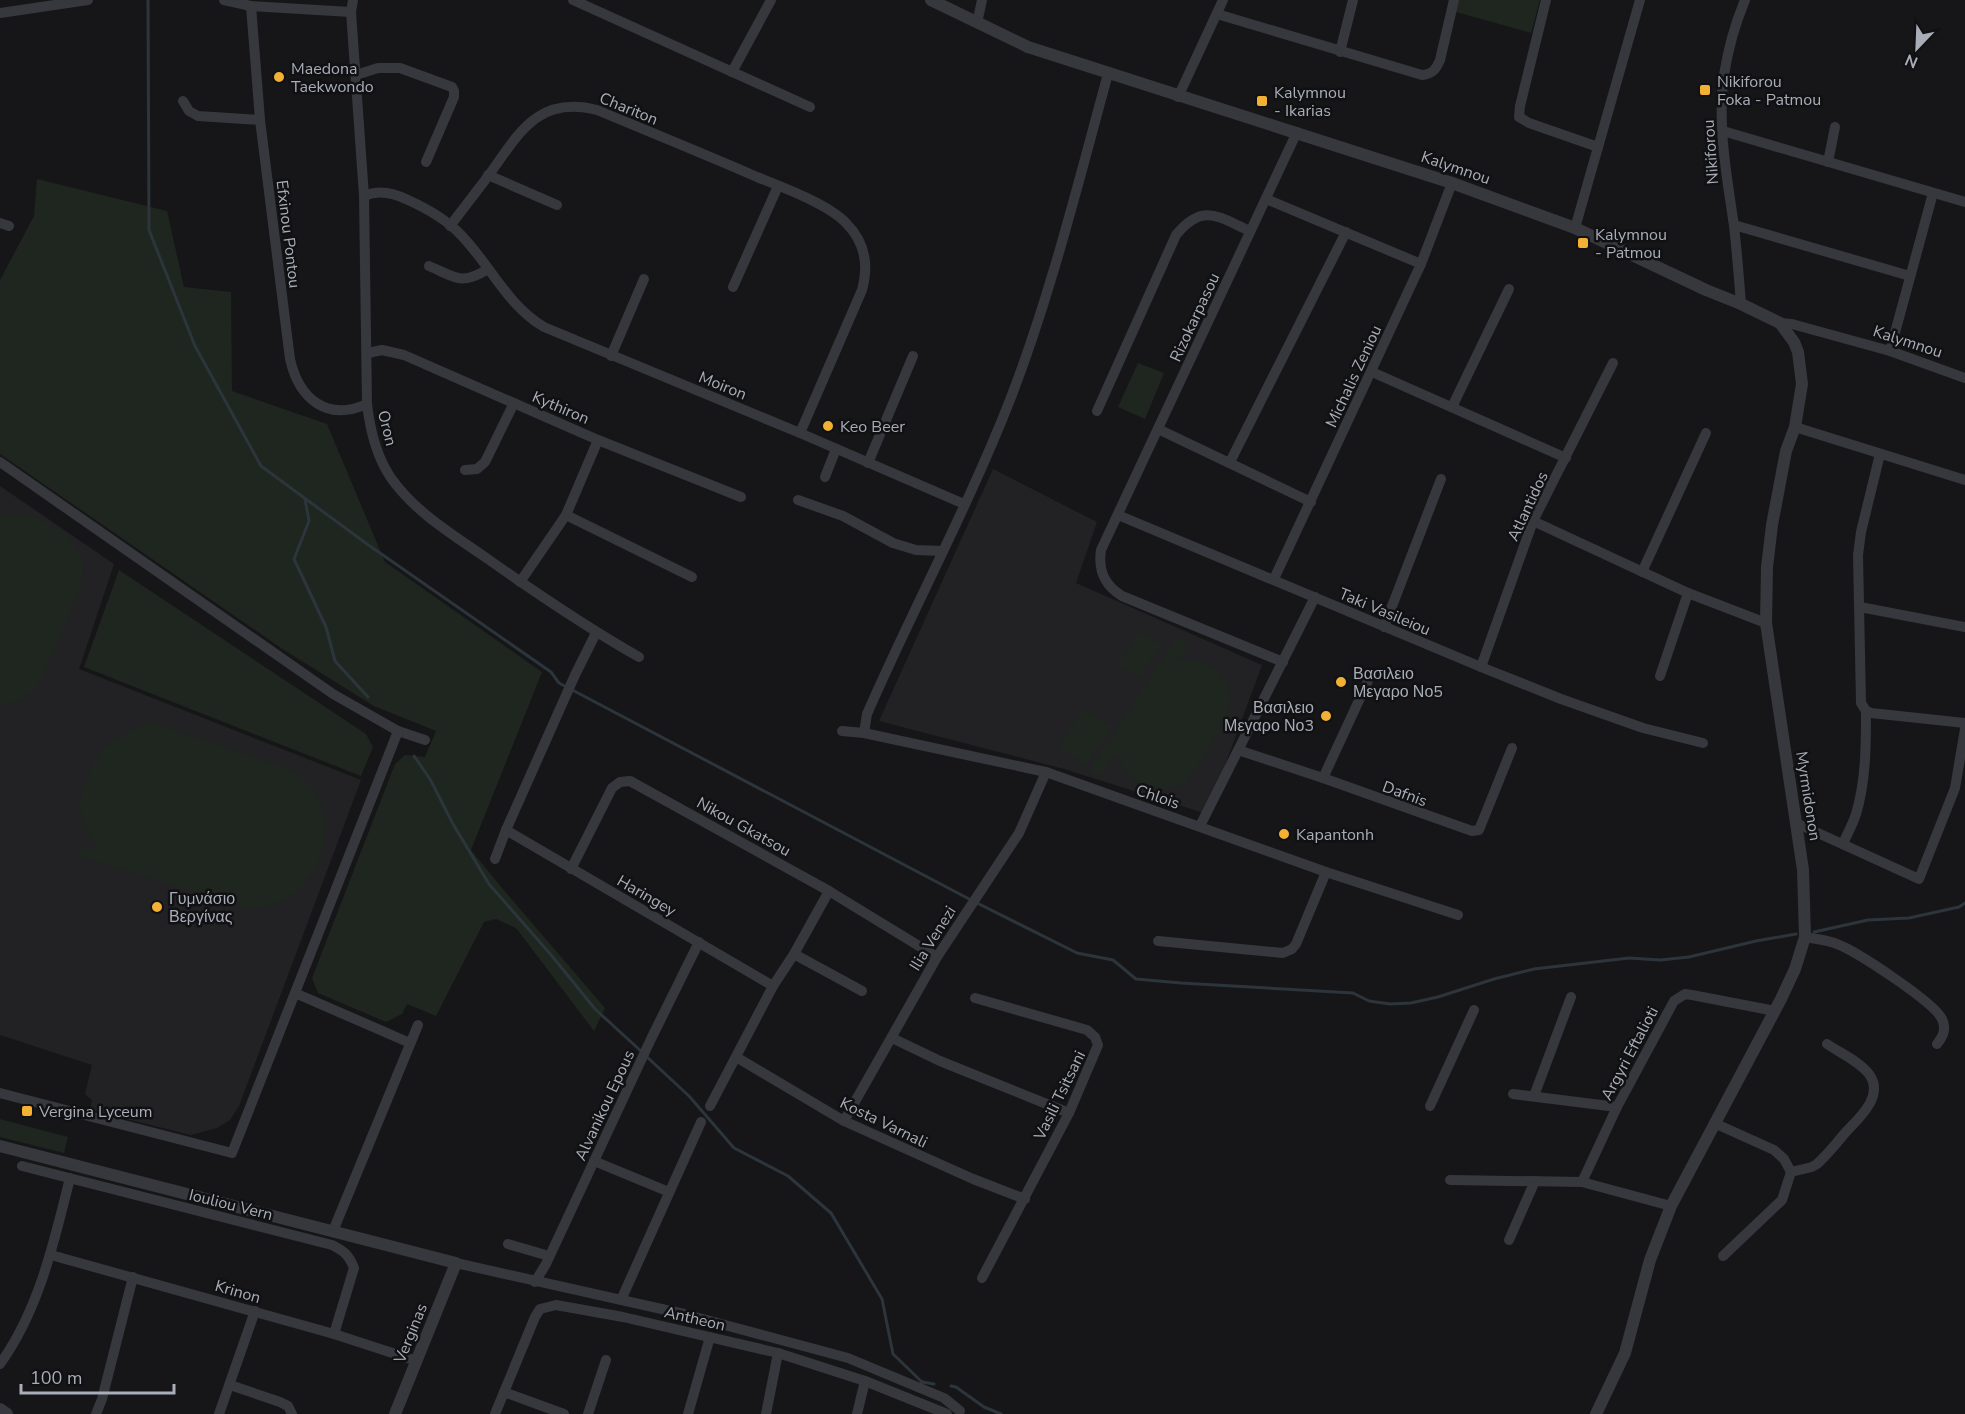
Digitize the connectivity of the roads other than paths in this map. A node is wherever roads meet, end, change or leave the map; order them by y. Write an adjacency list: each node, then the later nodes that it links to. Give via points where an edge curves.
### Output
1 (87, 0): 16 (street)
2 (224, 0): 14 (street)
3 (353, 0): 15 (street, Oron)
4 (573, 0): 20 (street)
5 (771, 0): 20 (street)
6 (931, 0): 18 (street, Kalymnou)
7 (982, 0): 18 (street)
8 (1223, 0): 17 (street)
9 (1353, 0): 19 (street)
10 (1454, 0): 19 (street, via 1440,60 1430,74)
11 (1546, 0): 30 (street, via 1519,117)
12 (1640, 0): 30 (street)
13 (1744, 0): 28 (street, Nikiforou, via 1724,76)
14 (251, 6): 15 (street); 26 (street, Efxinou Pontou)
15 (351, 12): 22 (street, Oron)
16 (0, 13)
17 (1217, 14): 19 (street); 23 (street)
18 (977, 23): 21 (street, Kalymnou, via 1028,47)
19 (1340, 52)
20 (732, 72): 25 (street)
21 (1108, 74): 23 (street, Kalymnou); 84 (street, via 1030,345)
22 (356, 75): 31 (street, via 378,68 400,68 452,87 454,97); 37 (street, Oron)
23 (1179, 96): 29 (street, Kalymnou)
24 (183, 101): 26 (street, via 198,116)
25 (810, 107)
26 (260, 120): 63 (street, Efxinou Pontou, via 294,375 307,396 327,408 353,411)
27 (1835, 127): 32 (street)
28 (1723, 131): 32 (street); 41 (street, Nikiforou)
29 (1297, 132): 34 (street, Kalymnou); 38 (street, Rizokarpasou)
30 (1598, 147): 43 (street)
31 (426, 162)
32 (1828, 162): 36 (street)
33 (488, 175): 35 (street, Chariton, via 526,125 553,109 578,105); 40 (street); 42 (street, Chariton)
34 (1452, 183): 43 (street, Kalymnou); 46 (street, Michalis Zeniou)
35 (778, 186): 51 (street); 68 (street, Chariton, via 841,217 860,242 866,262 862,290)
36 (1933, 193): 39 (street); 49 (street)
37 (364, 196): 42 (street, Moiron, via 380,192 403,197 435,213); 56 (street, Oron)
38 (1266, 199): 44 (street, Rizokarpasou); 45 (street)
39 (1965, 202)
40 (557, 206)
41 (1734, 225): 49 (street); 53 (street, Nikiforou)
42 (450, 226): 48 (street, Moiron)
43 (1575, 228): 53 (street, Kalymnou, via 1706,291)
44 (1250, 231): 65 (street, via 1207,215 1187,222 1176,235); 67 (street, Rizokarpasou)
45 (1346, 232): 46 (street); 75 (street)
46 (1421, 264): 60 (street, Michalis Zeniou)
47 (429, 266): 48 (street, via 465,279)
48 (488, 269): 57 (street, Moiron, via 510,299 534,321)
49 (1910, 276): 55 (street)
50 (644, 279): 57 (street)
51 (734, 287)
52 (1509, 289): 64 (street)
53 (1741, 303): 54 (street, Kalymnou)
54 (1780, 323): 55 (street, Kalymnou); 66 (street, Myrmidonon, via 1794,342 1801,363)
55 (1890, 351): 61 (street, Kalymnou)
56 (368, 353): 62 (street, Kythiron, via 382,350 405,355); 63 (street, Oron)
57 (611, 356): 68 (street, Moiron)
58 (913, 356): 76 (street)
59 (1613, 363): 73 (street, Atlantidos)
60 (1372, 372): 64 (street); 83 (street, Michalis Zeniou)
61 (1965, 378)
62 (514, 403): 70 (street, Kythiron); 77 (street, via 485,462 477,469)
63 (367, 404): 92 (street, Oron, via 379,454 400,489 424,513)
64 (1452, 406): 73 (street)
65 (1097, 411)
66 (1795, 427): 72 (street); 96 (street, Myrmidonon, via 1786,451 1772,525)
67 (1158, 429): 75 (street); 86 (street, Rizokarpasou)
68 (800, 433): 71 (street, Moiron)
69 (1706, 433): 89 (street)
70 (598, 440): 81 (street, Kythiron); 85 (street)
71 (836, 449): 76 (street, Moiron); 78 (street)
72 (1880, 454): 80 (street); 95 (street, via 1861,532 1857,576)
73 (1566, 458): 87 (street, Atlantidos)
74 (0, 462): 108 (street, via 333,694)
75 (1230, 462): 83 (street)
76 (868, 463): 84 (street, Moiron)
77 (465, 470)
78 (825, 477)
79 (1441, 479): 97 (street)
80 (1965, 480)
81 (741, 497)
82 (798, 500): 88 (street, via 843,516 893,543 916,550)
83 (1311, 502): 91 (street, Michalis Zeniou)
84 (964, 504): 88 (street)
85 (566, 515): 90 (street); 92 (street)
86 (1118, 515): 91 (street, Taki Vasileiou); 101 (street, Rizokarpasou, via 1100,555 1102,574 1109,586 1128,598)
87 (1533, 521): 89 (street); 102 (street, Atlantidos)
88 (943, 551): 110 (street, via 867,714)
89 (1642, 572): 93 (street)
90 (692, 577)
91 (1274, 579): 94 (street, Taki Vasileiou)
92 (520, 582): 99 (street, Oron)
93 (1688, 594): 96 (street); 103 (street)
94 (1315, 597): 97 (street, Taki Vasileiou); 101 (street)
95 (1860, 607): 98 (street); 105 (street, via 1860,694)
96 (1766, 623): 117 (street, Myrmidonon)
97 (1384, 627): 102 (street, Taki Vasileiou)
98 (1965, 627)
99 (596, 633): 100 (street, Oron); 119 (street)
100 (639, 657)
101 (1283, 662): 114 (street)
102 (1480, 667): 112 (street, Taki Vasileiou, via 1643,728)
103 (1660, 676)
104 (1368, 681): 116 (street)
105 (1866, 711): 106 (street); 120 (street, via 1861,791)
106 (1965, 723)
107 (1965, 729): 120 (street, via 1955,788 1919,879)
108 (398, 731): 111 (street); 133 (street)
109 (842, 731): 110 (street, Chlois)
110 (864, 733): 115 (street, Chlois)
111 (425, 740)
112 (1703, 742)
113 (1512, 748): 116 (street, Dafnis, via 1479,830 1472,831)
114 (1238, 750): 116 (street, Dafnis); 118 (street)
115 (1046, 772): 118 (street, Chlois); 130 (street, Ilia Venezi, via 1019,833)
116 (1323, 778)
117 (1796, 823): 120 (street); 126 (street, Myrmidonon, via 1803,870)
118 (1200, 826): 123 (street, Chlois)
119 (506, 830): 121 (street); 122 (street, Haringey)
120 (1843, 844)
121 (495, 860)
122 (571, 869): 124 (street, Nikou Gkatsou, via 612,788 630,781); 128 (street, Haringey)
123 (1326, 872): 125 (street, Chlois); 127 (street, via 1296,944 1288,952)
124 (829, 891): 129 (street); 130 (street, Nikou Gkatsou)
125 (1458, 915)
126 (1805, 938): 137 (street, Myrmidonon); 142 (street, via 1843,946 1934,1009 1944,1025 1942,1038)
127 (1158, 941)
128 (699, 942): 131 (street, Haringey); 155 (street, Alvanikou Epous)
129 (795, 954): 131 (street); 132 (street)
130 (938, 957): 139 (street, Ilia Venezi)
131 (773, 986): 143 (street)
132 (862, 991)
133 (295, 993): 140 (street); 144 (street, via 232,1153)
134 (1571, 997): 146 (street)
135 (975, 998): 150 (street, Vasili Tsitsani, via 1087,1030 1095,1036 1097,1050)
136 (1474, 1010): 148 (street)
137 (1775, 1011): 149 (street, Argyri Eftalioti, via 1692,994 1680,996 1669,1008); 153 (street, Myrmidonon)
138 (417, 1025): 140 (street)
139 (892, 1038): 150 (street); 151 (street, Ilia Venezi)
140 (410, 1042): 165 (street)
141 (1827, 1044): 157 (street, via 1865,1070 1873,1082 1874,1094 1868,1108 1823,1159 1812,1167)
142 (1936, 1044)
143 (736, 1057): 147 (street); 151 (street, Kosta Varnali)
144 (0, 1094)
145 (1513, 1094): 146 (street)
146 (1534, 1096): 149 (street)
147 (710, 1106)
148 (1430, 1106)
149 (1617, 1107): 161 (street, Argyri Eftalioti)
150 (1069, 1113): 163 (street, Vasili Tsitsani)
151 (844, 1121): 163 (street, Kosta Varnali)
152 (701, 1122): 162 (street)
153 (1714, 1123): 157 (street, via 1774,1150); 164 (street, Myrmidonon)
154 (0, 1146): 165 (street)
155 (594, 1161): 162 (street); 169 (street, Alvanikou Epous)
156 (22, 1166): 158 (street, Iouliou Vern)
157 (1791, 1172): 170 (street, via 1782,1200)
158 (70, 1178): 168 (street); 177 (street, Iouliou Vern, via 332,1245 345,1252 354,1268)
159 (1450, 1180): 160 (street)
160 (1535, 1181): 161 (street); 166 (street)
161 (1582, 1182): 164 (street)
162 (669, 1192): 175 (street)
163 (1025, 1198): 173 (street, Vasili Tsitsani)
164 (1671, 1206): 200 (street, Myrmidonon, via 1653,1250 1625,1353)
165 (333, 1231): 171 (street)
166 (1509, 1240)
167 (508, 1244): 169 (street)
168 (51, 1255): 172 (street, Krinon); 182 (street, via 17,1340)
169 (549, 1256): 174 (street, Alvanikou Epous)
170 (1723, 1256)
171 (456, 1263): 174 (street); 181 (street, Verginas)
172 (133, 1277): 176 (street, Krinon); 189 (street)
173 (982, 1278)
174 (535, 1282): 175 (street)
175 (621, 1300): 187 (street, via 848,1358 944,1398)
176 (255, 1311): 177 (street, Krinon); 184 (street)
177 (334, 1334): 181 (street, Krinon)
178 (710, 1337): 179 (street, Antheon); 185 (street, Antheon, via 623,1317 547,1306 535,1317); 196 (street)
179 (778, 1353): 183 (street, Antheon); 197 (street)
180 (606, 1360): 195 (street)
181 (417, 1361): 192 (street, Verginas)
182 (0, 1364)
183 (865, 1381): 198 (street); 199 (street, Antheon)
184 (230, 1384): 190 (street); 191 (street, via 280,1402)
185 (504, 1392): 193 (street, Antheon); 194 (street)
186 (0, 1409): 188 (street)
187 (960, 1411)
188 (7, 1414)
189 (96, 1414)
190 (219, 1414)
191 (292, 1414)
192 (395, 1414)
193 (495, 1414)
194 (564, 1414)
195 (588, 1414)
196 (688, 1414)
197 (766, 1414)
198 (857, 1414)
199 (947, 1414)
200 (1596, 1414)

